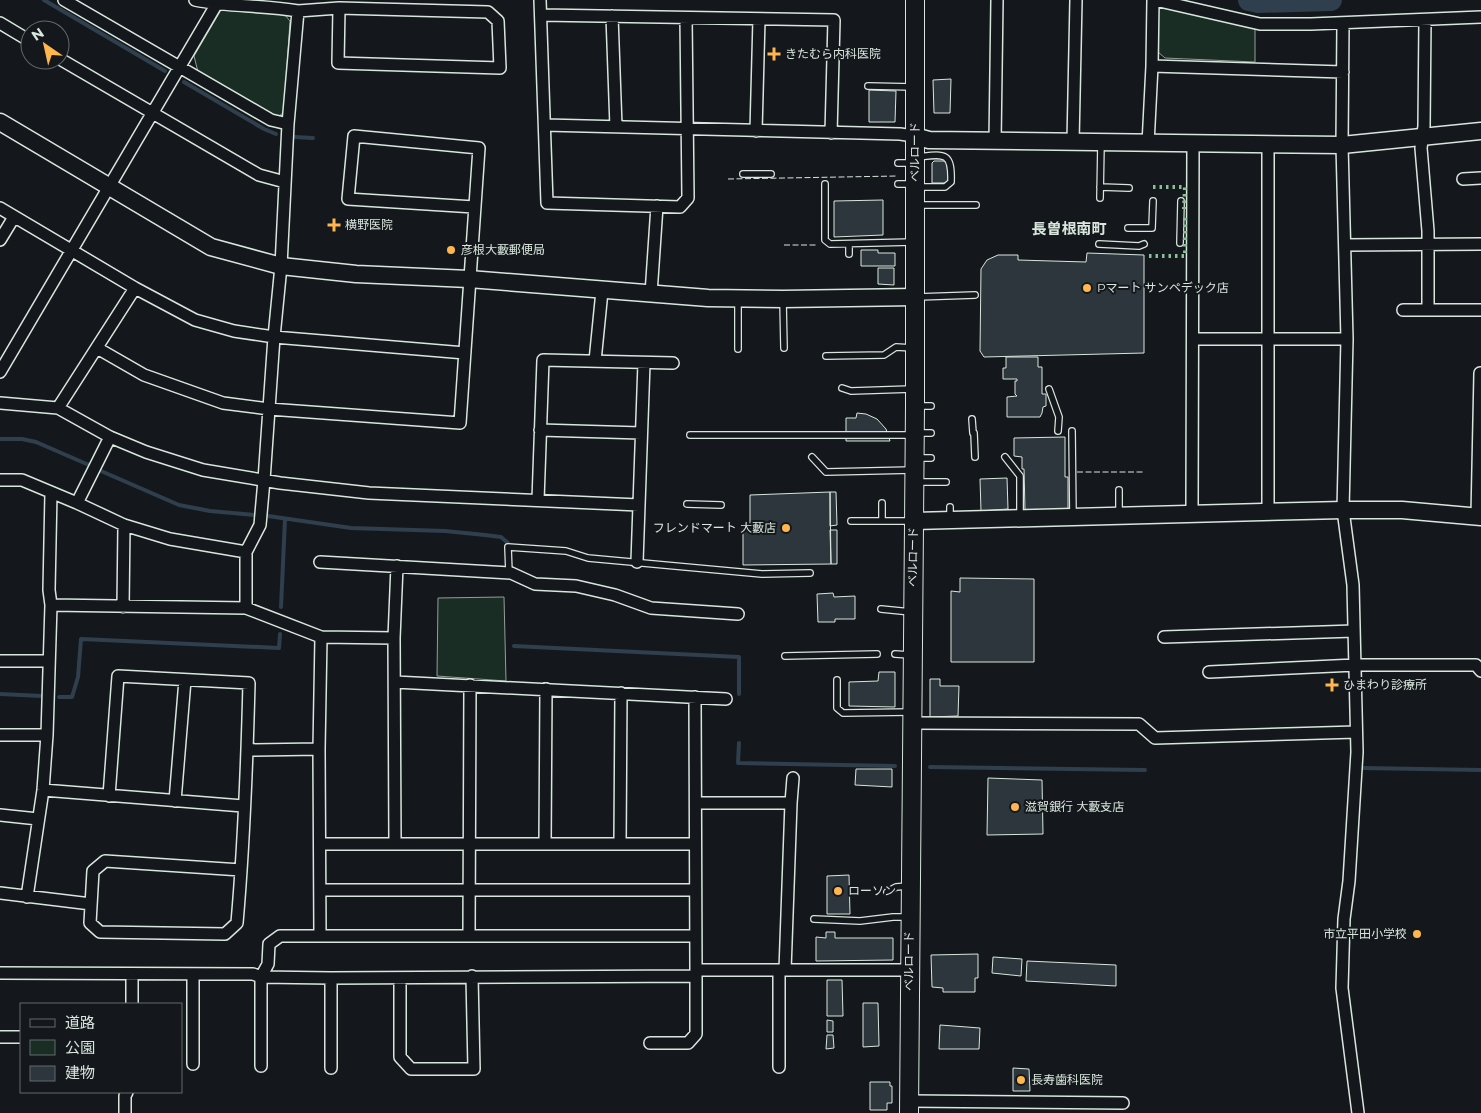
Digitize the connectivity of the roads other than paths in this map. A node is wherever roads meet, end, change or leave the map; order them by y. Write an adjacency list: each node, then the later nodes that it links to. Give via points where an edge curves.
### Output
1 (64, 0): 22 (street)
2 (195, 0): 8 (street)
3 (540, 0): 11 (street)
4 (915, 0): 25 (main road, ベルロード)
5 (997, 0): 37 (street)
6 (1076, 0): 38 (street)
7 (1154, 0): 18 (street, via 1260,24); 21 (street)
8 (218, 2): 10 (street); 22 (street)
9 (339, 8): 9 (street, via 488,12 498,21 500,68 338,63); 10 (street)
10 (298, 11): 28 (street)
11 (541, 15): 12 (street); 29 (street)
12 (612, 16): 14 (street); 30 (street)
13 (1481, 17): 16 (street)
14 (686, 18): 15 (street); 31 (street)
15 (759, 19): 32 (street); 34 (street, via 834,20)
16 (1425, 20): 18 (street); 36 (street)
17 (0, 23): 19 (street)
18 (1343, 23): 23 (street)
19 (20, 35)
20 (70, 64): 26 (street)
21 (1152, 66): 23 (street); 40 (street)
22 (179, 68): 26 (street); 28 (street, via 271,120)
23 (1343, 72): 42 (street)
24 (868, 86): 25 (lane)
25 (915, 87): 35 (main road, ベルロード)
26 (152, 113): 49 (street, via 259,175); 52 (street)
27 (0, 122): 52 (street)
28 (288, 124): 49 (street)
29 (545, 125): 30 (street); 60 (street, via 547,203)
30 (616, 127): 31 (street)
31 (686, 129): 32 (street); 60 (street, via 688,198 680,207)
32 (756, 131): 34 (street, via 770,134)
33 (1481, 131): 36 (street)
34 (831, 133): 35 (street, via 864,129)
35 (914, 136): 37 (street, via 929,140); 44 (main road, ベルロード)
36 (1422, 137): 42 (street); 68 (street)
37 (995, 142): 38 (street)
38 (1073, 142): 39 (street)
39 (1101, 143): 40 (street); 53 (lane)
40 (1148, 144): 41 (street)
41 (1192, 144): 43 (street); 89 (street)
42 (1342, 145): 43 (street); 73 (street)
43 (1268, 146): 90 (street)
44 (909, 161): 51 (main road, ベルロード); 51 (lane, via 944,156 952,166 952,182 945,187)
45 (743, 174): 46 (lane)
46 (771, 174)
47 (1481, 178): 48 (street)
48 (1463, 179)
49 (285, 182): 76 (street)
50 (825, 184): 69 (lane, via 825,240 830,244)
51 (909, 185): 58 (main road, ベルロード)
52 (110, 187): 74 (street); 76 (street, via 211,247)
53 (1100, 187): 54 (lane); 55 (lane)
54 (1129, 188)
55 (1100, 198)
56 (1153, 201): 64 (lane, via 1152,228)
57 (1181, 201): 67 (lane)
58 (915, 205): 59 (lane); 66 (main road, ベルロード)
59 (976, 205)
60 (657, 206): 80 (street)
61 (474, 207): 61 (street, via 348,199 354,136 479,148); 77 (street)
62 (0, 208): 63 (street)
63 (14, 217): 65 (street); 74 (street)
64 (1128, 228)
65 (0, 240)
66 (915, 242): 69 (lane); 82 (main road, ベルロード)
67 (1180, 243)
68 (1428, 243): 72 (street); 73 (street); 86 (street)
69 (849, 244): 75 (lane)
70 (1099, 244): 71 (lane)
71 (1144, 244)
72 (1481, 244)
73 (1345, 245): 91 (street)
74 (72, 249): 78 (street); 101 (street)
75 (849, 254)
76 (281, 266): 77 (street, via 356,274); 88 (street)
77 (469, 279): 79 (street); 96 (street)
78 (135, 288): 88 (street, via 195,320); 92 (street)
79 (602, 291): 80 (street); 98 (street)
80 (651, 294): 83 (street)
81 (975, 295): 82 (lane)
82 (915, 297): 84 (street); 94 (main road, ベルロード)
83 (738, 298): 84 (street); 95 (lane)
84 (783, 299): 93 (lane)
85 (1403, 310): 86 (street)
86 (1428, 310): 87 (street)
87 (1481, 310)
88 (274, 338): 96 (street); 108 (street)
89 (1193, 339): 90 (street); 134 (street)
90 (1268, 339): 91 (street); 133 (street)
91 (1347, 339): 132 (street)
92 (97, 348): 107 (street); 108 (street, via 144,375 170,385 223,402)
93 (784, 348)
94 (915, 348): 97 (lane, via 896,347 884,356); 105 (main road, ベルロード)
95 (738, 349)
96 (465, 353): 108 (street, via 460,423)
97 (826, 356)
98 (595, 362): 99 (street); 110 (street, via 543,360)
99 (644, 363): 100 (street); 113 (street)
100 (673, 363)
101 (0, 372)
102 (1480, 373): 136 (street)
103 (842, 388): 105 (lane)
104 (1048, 389): 111 (lane, via 1059,417)
105 (920, 400): 114 (main road, ベルロード)
106 (0, 403): 107 (street)
107 (58, 408): 116 (street)
108 (269, 409): 122 (street)
109 (972, 419): 118 (lane)
110 (540, 430): 113 (street); 126 (street)
111 (1058, 431)
112 (1072, 431): 137 (lane)
113 (641, 433): 131 (street)
114 (920, 434): 115 (lane); 120 (main road, ベルロード)
115 (690, 435)
116 (110, 437): 122 (street, via 202,470); 127 (street)
117 (812, 456): 120 (lane, via 826,472)
118 (974, 457)
119 (1005, 457): 138 (lane, via 1020,476)
120 (918, 467): 123 (lane); 141 (main road, ベルロード)
121 (0, 480): 125 (street, via 22,480)
122 (264, 480): 126 (street, via 370,493); 143 (street, via 260,525)
123 (946, 482)
124 (1118, 490): 135 (lane)
125 (51, 493): 127 (street); 149 (street)
126 (538, 500): 131 (street)
127 (77, 503): 142 (street)
128 (882, 503): 140 (lane)
129 (686, 504): 130 (lane)
130 (721, 504)
131 (639, 505): 145 (street)
132 (1343, 510): 133 (street); 136 (street, via 1402,510); 155 (street, via 1353,585)
133 (1268, 512): 134 (street)
134 (1192, 514): 135 (street)
135 (1119, 516): 137 (street)
136 (1479, 516)
137 (1073, 517): 138 (street)
138 (1020, 518): 141 (street, via 950,513)
139 (851, 521): 140 (lane)
140 (882, 521): 141 (lane)
141 (914, 521): 153 (main road, ベルロード)
142 (124, 525): 143 (street, via 170,539); 150 (street)
143 (246, 552): 151 (street)
144 (320, 562): 146 (street)
145 (637, 562): 147 (lane, via 588,558 566,551 508,547); 148 (lane, via 762,574)
146 (397, 566): 147 (street); 158 (street)
147 (509, 573): 154 (street, via 535,584 576,586 615,594 651,608)
148 (810, 573)
149 (51, 604): 150 (street); 164 (street)
150 (123, 607): 151 (street)
151 (246, 608): 156 (street)
152 (881, 608): 153 (lane)
153 (913, 612): 161 (main road, ベルロード)
154 (738, 613)
155 (1354, 631): 157 (street); 165 (street)
156 (321, 636): 158 (street); 180 (street)
157 (1164, 637)
158 (394, 638): 170 (street)
159 (877, 654): 162 (lane)
160 (895, 654): 161 (lane)
161 (913, 655): 176 (main road, ベルロード)
162 (785, 656)
163 (0, 661): 164 (street)
164 (49, 661): 179 (street)
165 (1355, 665): 166 (street, via 1476,665); 167 (street); 177 (street)
166 (1481, 671)
167 (1209, 672)
168 (185, 680): 181 (street, via 249,682); 184 (street, via 118,676); 185 (street)
169 (837, 680): 176 (lane, via 837,708 843,713)
170 (395, 682): 171 (street); 192 (street)
171 (470, 685): 172 (street); 193 (street)
172 (546, 689): 173 (street); 194 (street)
173 (621, 693): 174 (street); 195 (street)
174 (695, 697): 175 (street); 186 (street)
175 (726, 698)
176 (912, 718): 177 (street, via 1139,724 1155,738); 198 (main road, ベルロード)
177 (1356, 732): 233 (street, via 1342,988)
178 (0, 735): 179 (street)
179 (47, 735): 183 (street)
180 (319, 749): 181 (street); 191 (street)
181 (247, 750): 188 (street)
182 (793, 778): 187 (street)
183 (43, 790): 184 (street); 190 (street)
184 (109, 796): 185 (street)
185 (175, 801): 188 (street)
186 (696, 803): 187 (street); 196 (street)
187 (791, 804): 211 (street, via 792,869)
188 (244, 806): 197 (street)
189 (0, 815): 190 (street)
190 (38, 819): 204 (street)
191 (320, 844): 192 (street); 199 (street)
192 (395, 844): 193 (street)
193 (470, 844): 194 (street); 200 (street)
194 (545, 844): 195 (street)
195 (620, 844): 196 (street)
196 (695, 844): 201 (street)
197 (241, 870): 205 (street, via 105,861 94,871); 205 (street, via 238,922 225,934 100,932 90,923)
198 (910, 886): 202 (lane, via 896,887); 206 (main road, ベルロード)
199 (320, 890): 200 (street); 208 (street)
200 (470, 890): 201 (street); 209 (street)
201 (695, 890): 210 (street)
202 (887, 892)
203 (0, 893): 204 (street)
204 (27, 897): 205 (street)
205 (91, 904)
206 (910, 917): 207 (lane); 212 (main road, ベルロード)
207 (814, 920)
208 (320, 936): 209 (street); 218 (street, via 280,936 269,944 268,964)
209 (470, 936): 210 (street)
210 (695, 936): 214 (street)
211 (782, 970): 212 (street); 214 (street); 227 (street)
212 (909, 970): 231 (main road, ベルロード)
213 (0, 973): 215 (street)
214 (696, 973): 217 (street); 224 (street, via 696,1034 688,1043)
215 (132, 974): 216 (street); 221 (street)
216 (193, 974): 218 (street, via 253,974); 225 (street)
217 (472, 976): 220 (street); 220 (street, via 474,1069 411,1069 400,1057)
218 (261, 977): 219 (street); 226 (street)
219 (332, 978): 220 (street); 228 (street)
220 (400, 978)
221 (132, 1003)
222 (0, 1038): 223 (street)
223 (20, 1038)
224 (650, 1043)
225 (192, 1064)
226 (261, 1066)
227 (779, 1067)
228 (331, 1068)
229 (127, 1093): 232 (street)
230 (1123, 1103): 231 (street)
231 (909, 1107)
232 (125, 1113)
233 (1358, 1113)

